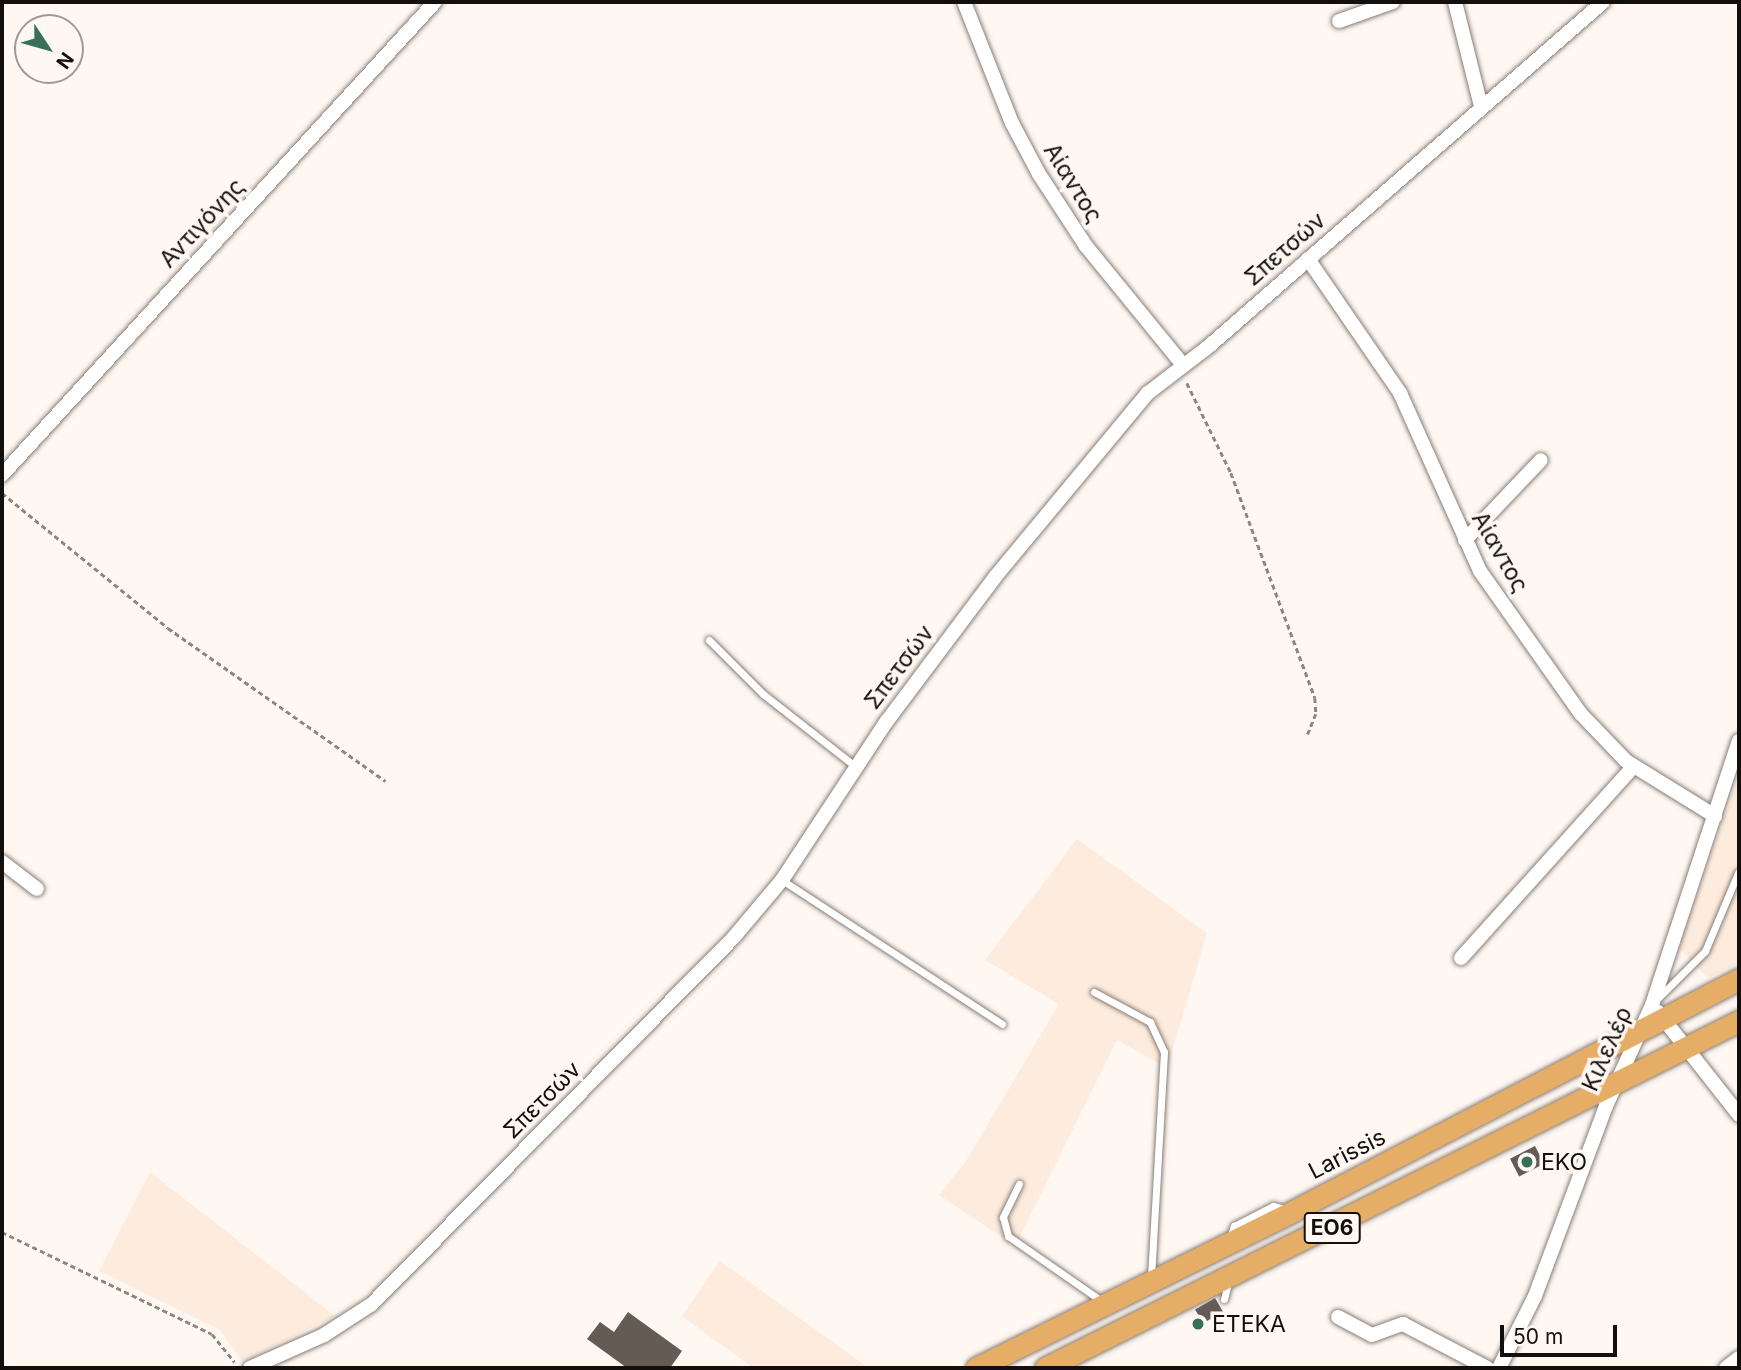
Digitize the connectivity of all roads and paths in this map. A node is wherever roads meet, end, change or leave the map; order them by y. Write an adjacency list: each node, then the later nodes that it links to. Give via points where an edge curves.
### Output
1 (435, 2): 11 (street, Αντιγόνης)
2 (964, 2): 9 (street, Αίαντος, via 1012,123 1038,174 1086,246)
3 (1393, 2): 6 (street)
4 (1455, 2): 7 (street)
5 (1603, 2): 7 (street, Σπετσών)
6 (1339, 21)
7 (1481, 106): 8 (street, Σπετσών)
8 (1308, 259): 9 (street, Σπετσών); 13 (street, Αίαντος, via 1400,393)
9 (1181, 367): 15 (path, via 1231,473 1315,698 1316,714); 18 (street, Σπετσών, via 1148,393 1108,436 995,577)
10 (1541, 460): 13 (street)
11 (2, 475)
12 (2, 493): 19 (path, via 168,628)
13 (1465, 540): 17 (street, Αίαντος, via 1480,570 1581,714)
14 (709, 640): 18 (lane, via 764,694)
15 (1308, 734)
16 (1739, 741): 20 (street, Κιλελέρ)
17 (1634, 766): 20 (street, Αίαντος); 25 (street)
18 (856, 767): 23 (street, Σπετσών)
19 (386, 781)
20 (1715, 816): 28 (street, Κιλελέρ)
21 (2, 862): 24 (street)
22 (1738, 873): 28 (lane, via 1704,951)
23 (782, 880): 30 (lane); 42 (street, Σπετσών, via 701,972 372,1304 324,1335)
24 (37, 888)
25 (1461, 958)
26 (1739, 979): 28 (main road, Larissis / ΕΟ6)
27 (1094, 992): 37 (lane, via 1150,1022 1164,1052)
28 (1658, 1012): 31 (main road, Larissis / ΕΟ6); 32 (street)
29 (1739, 1021): 32 (main road, ΕΟ6)
30 (1002, 1024)
31 (1639, 1032): 33 (street, Κιλελέρ); 37 (main road, Larissis / ΕΟ6)
32 (1686, 1048): 33 (main road, ΕΟ6); 34 (street)
33 (1617, 1083): 44 (main road, ΕΟ6, via 1226,1289); 46 (street, Κιλελέρ, via 1535,1296)
34 (1739, 1115)
35 (1019, 1184): 38 (lane, via 1003,1217 1008,1236)
36 (2, 1232): 41 (path, via 212,1334)
37 (1151, 1282): 38 (main road, Larissis / ΕΟ6)
38 (1106, 1304): 43 (main road, Larissis / ΕΟ6)
39 (1338, 1317): 45 (street, via 1372,1335 1404,1324)
40 (1739, 1358): 47 (street)
41 (238, 1368)
42 (250, 1368)
43 (976, 1368)
44 (1045, 1368)
45 (1487, 1368)
46 (1499, 1368)
47 (1726, 1368)

